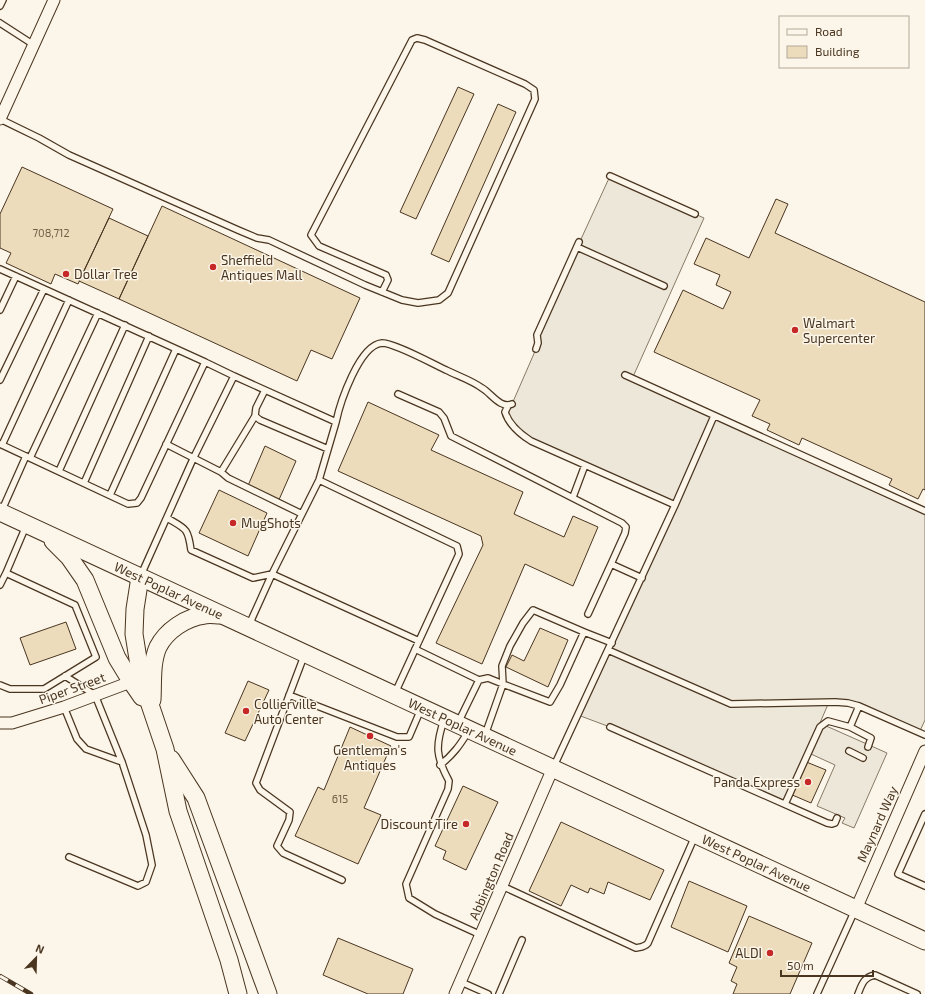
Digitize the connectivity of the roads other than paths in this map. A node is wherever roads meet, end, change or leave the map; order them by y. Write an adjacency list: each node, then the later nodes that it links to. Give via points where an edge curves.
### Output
1 (3, 0): 3 (lane)
2 (54, 0): 5 (street)
3 (0, 6)
4 (0, 23): 5 (lane)
5 (34, 45): 6 (street)
6 (0, 119): 13 (lane, via 150,191 257,238 269,240)
7 (610, 176): 8 (lane)
8 (695, 214)
9 (0, 269): 10 (lane)
10 (16, 276): 12 (lane); 15 (lane)
11 (664, 286): 20 (lane, via 578,245 537,335)
12 (44, 289): 14 (lane); 24 (lane)
13 (382, 292): 13 (lane, via 418,303 439,300 448,293 535,99 534,90 524,84 417,38 412,40 311,235 319,246 386,275 388,280)
14 (69, 300): 16 (lane); 32 (lane)
15 (0, 310)
16 (98, 313): 17 (lane); 35 (lane)
17 (125, 325): 18 (lane); 38 (lane)
18 (149, 336): 19 (lane); 41 (lane)
19 (176, 348): 21 (lane); 42 (lane)
20 (536, 349)
21 (205, 362): 23 (lane); 33 (lane)
22 (625, 375): 30 (lane)
23 (234, 376): 25 (lane); 36 (lane)
24 (0, 380)
25 (265, 390): 29 (lane); 31 (lane)
26 (398, 394): 43 (lane, via 439,412 451,436)
27 (502, 404): 28 (lane); 28 (lane, via 510,405); 31 (lane, via 470,381 397,347 382,343 369,350 358,363 340,404)
28 (506, 412): 37 (lane, via 511,424 523,436)
29 (255, 416): 34 (lane); 39 (lane)
30 (714, 416): 44 (lane); 45 (lane)
31 (336, 422): 34 (lane)
32 (1, 444): 35 (lane)
33 (166, 444): 36 (lane); 42 (lane, via 137,503 128,504)
34 (328, 449): 40 (lane)
35 (28, 457): 38 (lane); 46 (lane)
36 (193, 459): 39 (lane); 48 (lane)
37 (585, 465): 43 (lane); 44 (lane)
38 (59, 471): 41 (lane)
39 (221, 472): 47 (lane, via 228,478)
40 (320, 480): 47 (lane); 61 (lane, via 457,546 459,554)
41 (84, 483): 42 (lane)
42 (110, 495)
43 (573, 497): 51 (lane, via 622,522 626,527)
44 (675, 505): 55 (lane)
45 (925, 511)
46 (0, 512): 49 (main road, West Poplar Avenue)
47 (302, 514): 53 (lane)
48 (167, 518): 53 (lane, via 185,528 191,550 253,578); 54 (lane)
49 (27, 524): 50 (main road, West Poplar Avenue); 52 (lane)
50 (46, 533): 54 (main road, West Poplar Avenue); 67 (main road, via 69,557 85,580 117,658)
51 (611, 564): 55 (lane); 57 (lane)
52 (6, 573): 56 (lane); 66 (lane, via 75,604 96,657)
53 (272, 574): 59 (lane); 61 (lane)
54 (140, 577): 58 (main road, West Poplar Avenue); 67 (main road, via 134,634)
55 (642, 578): 62 (lane)
56 (0, 585)
57 (588, 614)
58 (223, 616): 59 (main road, West Poplar Avenue); 67 (main road, via 205,615 190,619 174,628 158,648)
59 (248, 627): 65 (main road, West Poplar Avenue)
60 (584, 632): 62 (lane); 69 (lane, via 550,702); 69 (lane, via 533,610 510,646 502,666)
61 (419, 641): 63 (lane)
62 (612, 643): 64 (lane)
63 (415, 649): 68 (lane); 73 (lane)
64 (608, 650): 74 (lane, via 731,704 835,702); 89 (lane)
65 (305, 654): 72 (lane); 73 (main road, West Poplar Avenue)
66 (65, 676): 70 (lane, via 44,690 10,689); 71 (lane)
67 (142, 677): 71 (street, Piper Street); 83 (main road)
68 (479, 680): 69 (lane, via 488,678); 78 (lane)
69 (503, 684): 78 (lane)
70 (0, 685)
71 (95, 694): 75 (street, Piper Street); 87 (lane)
72 (289, 695): 76 (lane, via 397,737 409,737); 95 (lane, via 256,783 260,790 290,812 289,820 276,846 283,853)
73 (394, 695): 76 (main road, West Poplar Avenue)
74 (859, 706): 80 (lane); 81 (lane)
75 (64, 707): 77 (street, Piper Street, via 12,723); 87 (lane, via 77,739 86,748)
76 (422, 708): 78 (main road, West Poplar Avenue)
77 (0, 723)
78 (464, 727): 88 (lane, via 459,748); 88 (lane, via 438,738); 89 (main road, West Poplar Avenue)
79 (610, 727): 90 (lane)
80 (850, 727): 82 (lane, via 871,738); 90 (lane, via 828,721 820,727)
81 (925, 735)
82 (868, 747)
83 (165, 749): 103 (main road, via 178,811 229,960); 104 (main road, via 196,798)
84 (849, 751): 86 (lane)
85 (925, 752): 98 (street, Maynard Way)
86 (864, 758)
87 (122, 762): 94 (lane, via 146,835 152,865 146,882 138,886)
88 (440, 765): 99 (lane, via 449,781 448,788 406,884 409,898 435,914)
89 (553, 768): 93 (main road, West Poplar Avenue); 96 (street, Abbington Road)
90 (785, 804): 92 (lane, via 832,824)
91 (925, 814): 97 (lane, via 898,874)
92 (837, 818)
93 (695, 835): 96 (lane, via 646,946 636,948); 98 (main road, West Poplar Avenue)
94 (69, 857)
95 (342, 880)
96 (502, 886): 99 (street, Abbington Road)
97 (925, 886)
98 (856, 909): 101 (main road, West Poplar Avenue); 108 (lane)
99 (481, 935): 102 (street, Abbington Road)
100 (522, 940): 107 (lane)
101 (925, 941)
102 (461, 982): 105 (street, Abbington Road); 106 (lane)
103 (238, 994)
104 (268, 994)
105 (455, 994)
106 (488, 994)
107 (499, 994)
108 (817, 994)
109 (858, 994): 110 (lane, via 864,979 875,975)
110 (917, 994)

